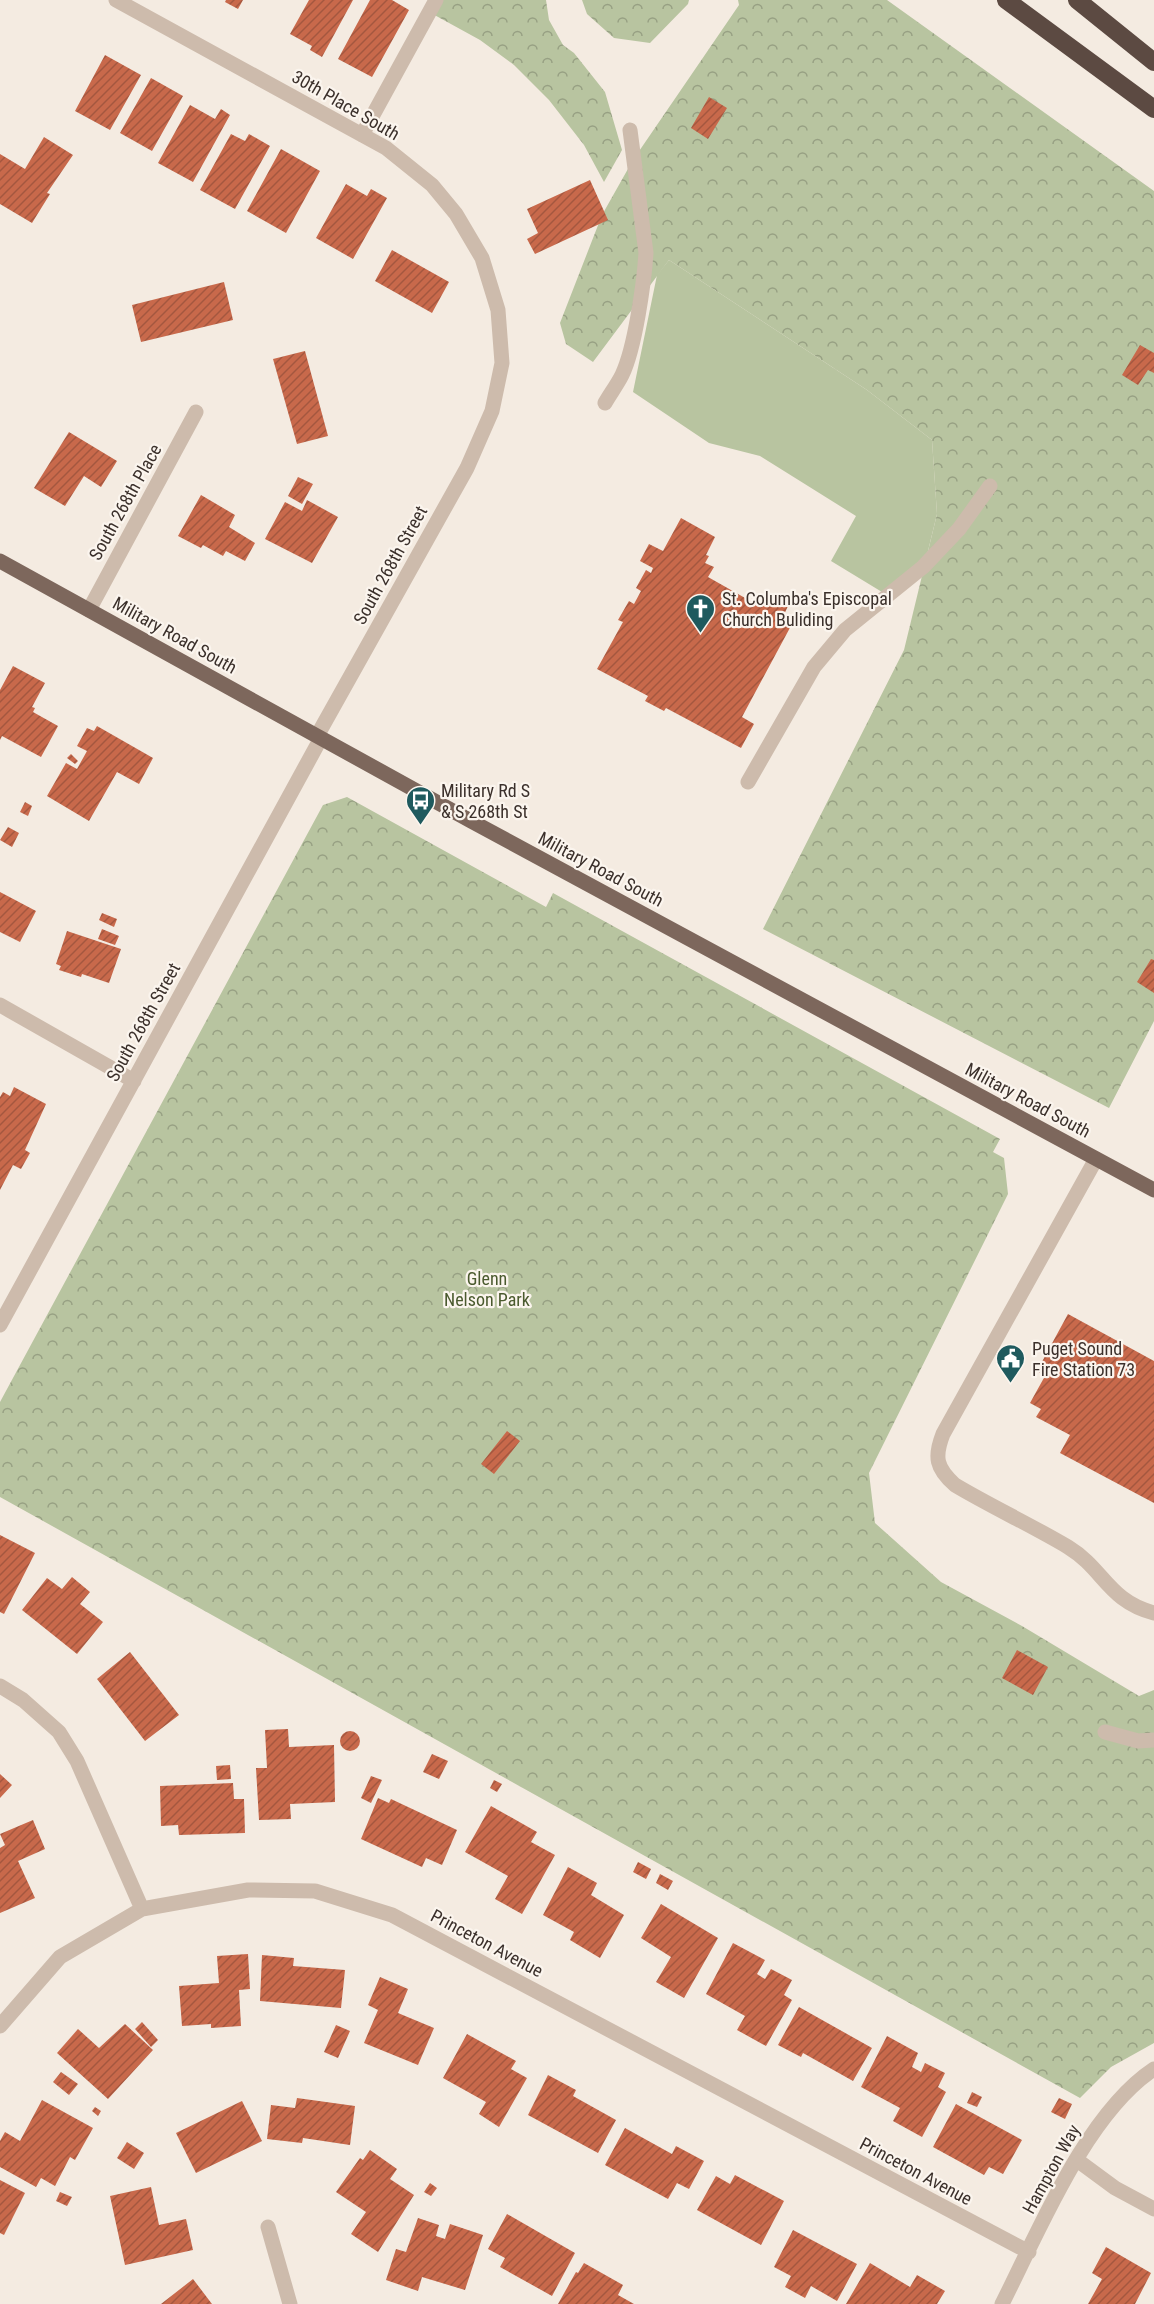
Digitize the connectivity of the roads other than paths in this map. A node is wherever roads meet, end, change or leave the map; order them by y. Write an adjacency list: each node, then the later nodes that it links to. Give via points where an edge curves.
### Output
1 (116, 0): 8 (street, 30th Place South)
2 (436, 0): 8 (street)
3 (1006, 0): 6 (highway)
4 (1077, 0): 5 (highway)
5 (1154, 62)
6 (1154, 109)
7 (630, 130): 9 (street, via 645,268 629,354)
8 (362, 135): 10 (street, 30th Place South, via 386,148 432,184 456,214 482,258 498,310 502,363)
9 (605, 403)
10 (492, 411): 15 (street, South 268th Street, via 467,468)
11 (196, 412): 14 (street, South 268th Place)
12 (990, 486): 16 (street, via 923,567 845,630 820,660)
13 (0, 561): 14 (main road, Military Road South)
14 (89, 610): 15 (main road, Military Road South)
15 (319, 737): 18 (street, South 268th Street); 19 (main road, Military Road South)
16 (748, 782)
17 (0, 1005): 18 (street)
18 (134, 1081): 21 (street, South 268th Street)
19 (1096, 1159): 20 (main road, Military Road South); 22 (street, via 943,1434 938,1462 955,1485 1069,1548 1091,1564 1125,1602)
20 (1154, 1190)
21 (0, 1325)
22 (1154, 1613)
23 (0, 1686): 26 (street, via 23,1700 59,1732 77,1761)
24 (1105, 1732): 25 (street, via 1138,1742)
25 (1154, 1740)
26 (142, 1909): 27 (street, via 60,1957); 32 (street, Princeton Avenue, via 248,1890 315,1891 392,1915)
27 (0, 2026)
28 (1154, 2069): 29 (street, Hampton Way, via 1137,2080 1100,2121)
29 (1077, 2160): 30 (street, via 1115,2188); 32 (street, Hampton Way)
30 (1154, 2209)
31 (268, 2227): 33 (street)
32 (1029, 2252): 34 (street, Hampton Way)
33 (290, 2304)
34 (1002, 2304)

